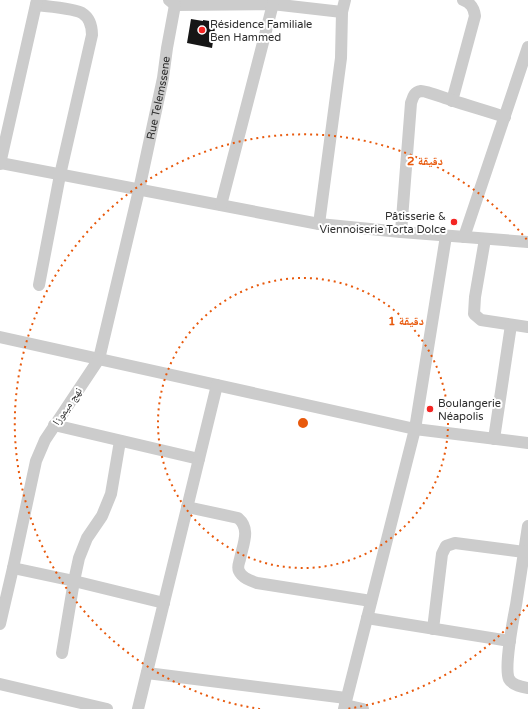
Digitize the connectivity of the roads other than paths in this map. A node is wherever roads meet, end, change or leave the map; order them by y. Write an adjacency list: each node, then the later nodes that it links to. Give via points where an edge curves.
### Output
1 (345, 0): 6 (street)
2 (463, 0): 8 (street, via 473,7 475,16)
3 (36, 2): 10 (street); 11 (street, via 82,13 90,21 92,29)
4 (273, 2): 5 (street); 6 (street); 13 (street)
5 (172, 3): 12 (street, Rue Telemssene, via 162,78)
6 (342, 12): 14 (street, via 341,58)
7 (528, 47): 9 (street)
8 (452, 101): 9 (street); 15 (street, via 422,91 413,97)
9 (505, 117): 17 (street)
10 (0, 164): 11 (street)
11 (60, 175): 12 (street); 20 (street)
12 (140, 190): 13 (street); 24 (street, نهج ميموزا)
13 (221, 205): 14 (street)
14 (319, 224): 15 (street)
15 (401, 232): 16 (street)
16 (446, 236): 17 (street); 27 (street)
17 (464, 237): 18 (street)
18 (485, 239): 19 (street); 21 (street, via 474,314 481,320)
19 (528, 242)
20 (39, 285)
21 (512, 325): 22 (street); 28 (street)
22 (528, 327)
23 (0, 337): 24 (street)
24 (99, 359): 25 (street); 26 (street, نهج ميموزا)
25 (217, 385): 27 (street); 31 (street)
26 (54, 425): 29 (street); 35 (street, نهج ميموزا, via 36,461)
27 (415, 429): 28 (street); 37 (street)
28 (494, 439): 30 (street)
29 (120, 441): 31 (street); 36 (street, via 111,494 102,516 87,538)
30 (528, 443)
31 (199, 459): 32 (street)
32 (187, 507): 37 (street, via 242,521 246,533 238,566 239,572 249,580); 38 (street)
33 (528, 526): 34 (street)
34 (524, 552): 41 (street, via 455,543 446,546 442,554); 42 (street)
35 (8, 575): 36 (street); 40 (street, نهج ميموزا)
36 (74, 581): 38 (street); 43 (street)
37 (371, 602): 39 (street)
38 (164, 603): 44 (street)
39 (367, 618): 41 (street); 47 (street)
40 (0, 624)
41 (433, 629): 42 (street)
42 (510, 641): 46 (street, via 508,677 514,684)
43 (62, 652)
44 (147, 673): 47 (street); 49 (street)
45 (0, 684): 48 (street)
46 (528, 688)
47 (345, 704): 50 (street)
48 (107, 709)
49 (138, 709)
50 (363, 709)

